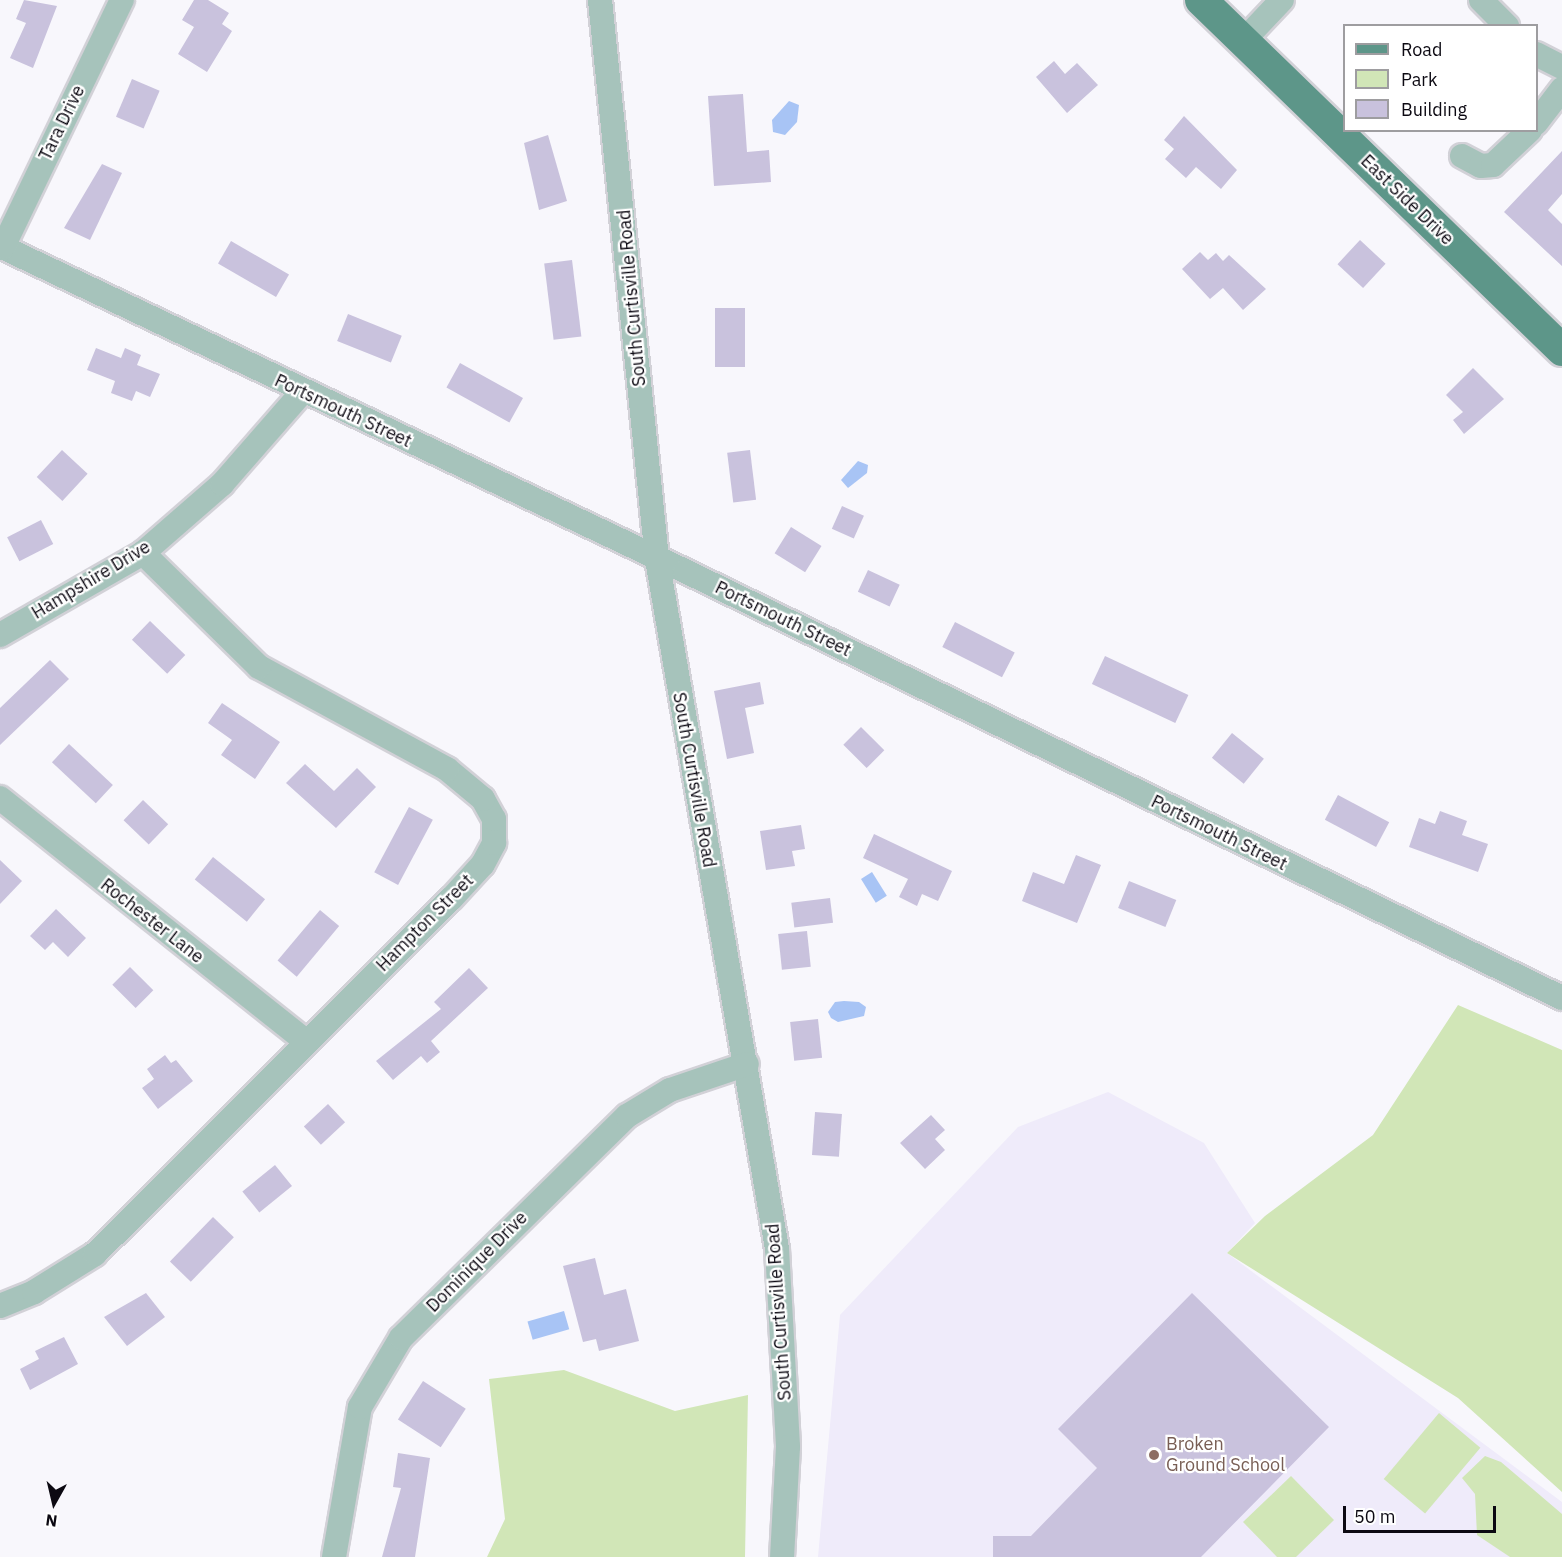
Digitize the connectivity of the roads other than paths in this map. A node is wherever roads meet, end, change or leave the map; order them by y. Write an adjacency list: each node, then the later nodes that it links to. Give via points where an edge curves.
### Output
1 (122, 0): 14 (street, Tara Drive)
2 (600, 0): 18 (street, South Curtisville Road)
3 (1201, 0): 7 (main road, East Side Drive)
4 (1282, 0): 7 (street)
5 (1481, 0): 6 (street)
6 (1505, 24)
7 (1244, 40): 15 (main road, East Side Drive)
8 (1538, 55): 9 (street)
9 (1562, 67)
10 (1562, 89): 11 (street)
11 (1538, 120)
12 (1528, 132): 13 (street, via 1493,165 1481,166)
13 (1462, 156)
14 (1, 247): 16 (street, Portsmouth Street)
15 (1562, 350)
16 (303, 391): 17 (street, Hampshire Drive, via 222,484); 18 (street, Portsmouth Street)
17 (142, 553): 19 (street, Hampshire Drive); 22 (street, Hampton Street, via 259,667 447,769 483,799 494,819 494,843 483,864)
18 (657, 559): 21 (street, Portsmouth Street); 23 (street, South Curtisville Road)
19 (0, 635)
20 (0, 798): 22 (street, Rochester Lane)
21 (1562, 998)
22 (304, 1041): 24 (street, Hampton Street, via 95,1254 34,1292)
23 (747, 1064): 25 (street, Dominique Drive, via 670,1090 627,1116 401,1338 360,1407); 26 (street, South Curtisville Road, via 777,1250 788,1447)
24 (0, 1306)
25 (334, 1557)
26 (782, 1557)

